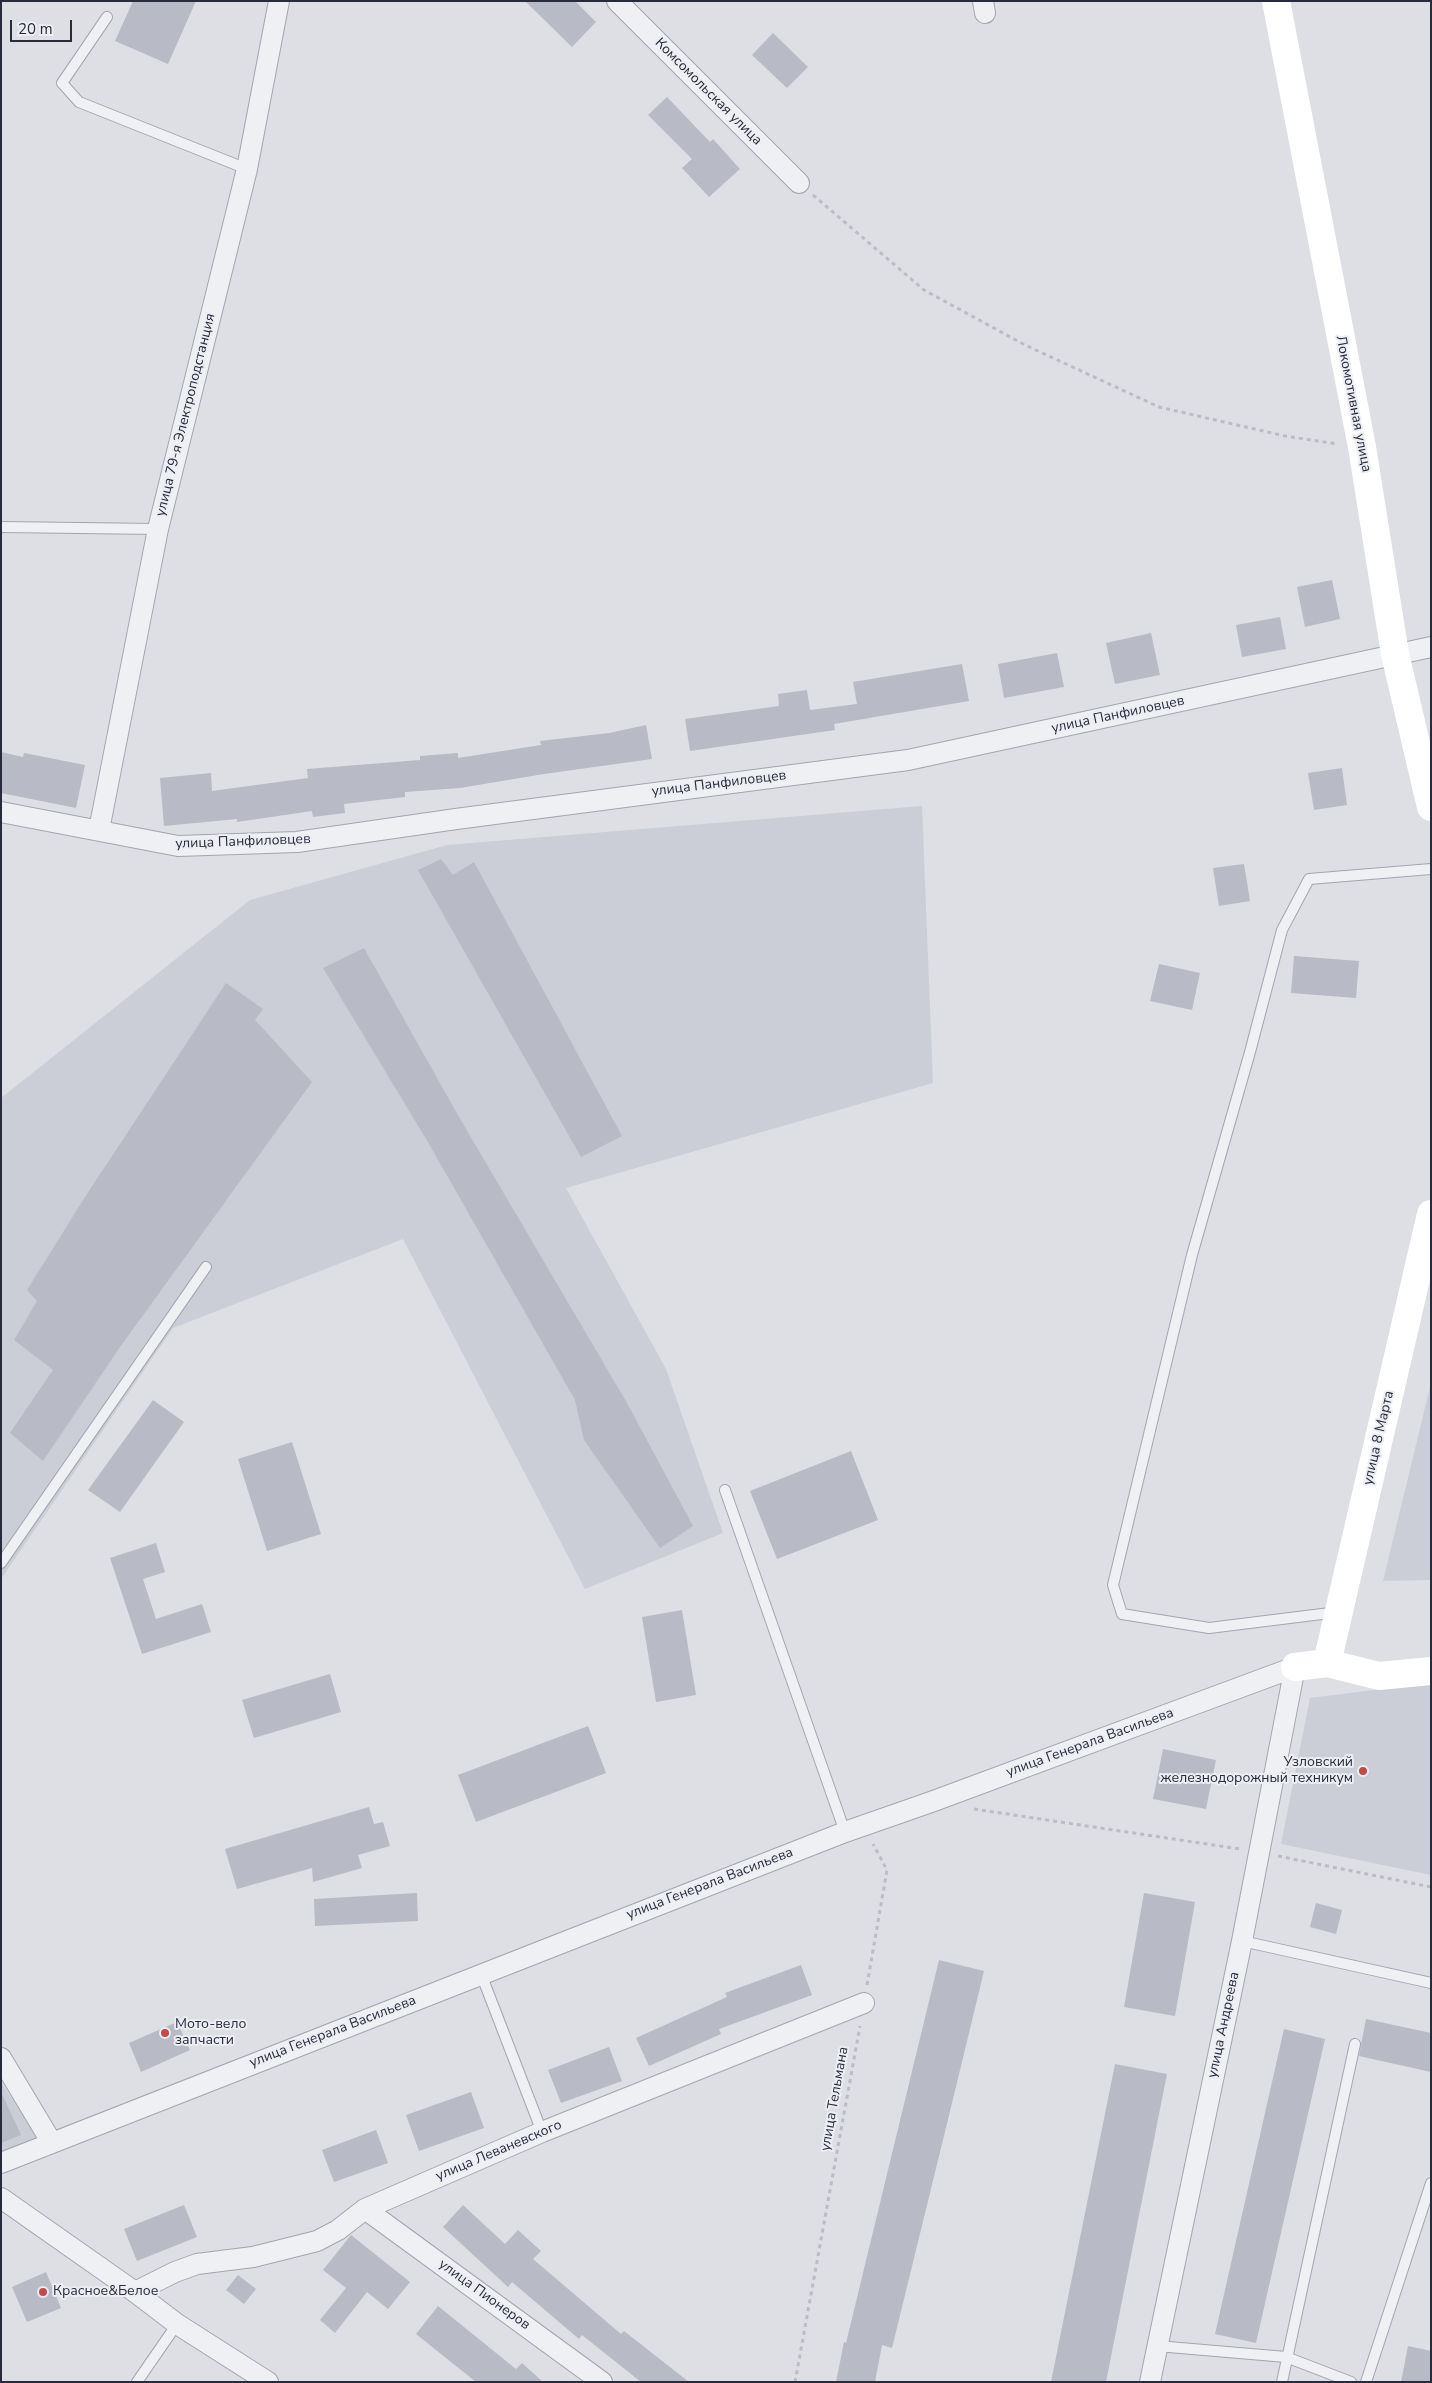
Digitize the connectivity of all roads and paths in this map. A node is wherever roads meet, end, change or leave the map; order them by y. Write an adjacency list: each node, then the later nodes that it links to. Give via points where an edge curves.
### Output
1 (279, 1): 5 (street, улица 79-я Электроподстанция)
2 (617, 1): 6 (street, Комсомольская улица)
3 (1276, 1): 7 (main road, Локомотивная улица)
4 (107, 17): 5 (lane, via 62,82 79,102)
5 (248, 169): 9 (street, улица 79-я Электроподстанция)
6 (799, 183): 7 (path, via 924,290 1025,345 1159,407 1285,436)
7 (1362, 447): 11 (main road, Локомотивная улица)
8 (1, 528): 9 (lane)
9 (158, 530): 14 (street, улица 79-я Электроподстанция)
10 (1431, 646): 11 (street, улица Панфиловцев)
11 (1395, 654): 12 (main road, Локомотивная улица); 14 (street, улица Панфиловцев, via 908,760 456,818 297,842 178,846)
12 (1431, 807)
13 (1, 812): 14 (street, улица Панфиловцев)
14 (99, 830)
15 (1431, 869): 20 (lane, via 1309,879 1282,930 1192,1255 1113,1585 1122,1614 1209,1628)
16 (1431, 1214): 20 (main road, улица 8 Марта)
17 (206, 1267): 19 (lane)
18 (725, 1490): 25 (lane)
19 (1, 1563)
20 (1339, 1612): 21 (main road, улица 8 Марта)
21 (1327, 1663): 22 (main road, улица Генерала Васильева); 23 (main road, улица Генерала Васильева, via 1379,1676)
22 (1295, 1667): 25 (street, улица Генерала Васильева); 26 (street, улица Андреева)
23 (1431, 1671)
24 (970, 1808): 26 (path)
25 (854, 1829): 29 (street, улица Генерала Васильева); 31 (path, улица Тельмана, via 887,1870)
26 (1258, 1851): 27 (path); 28 (street, улица Андреева)
27 (1431, 1887)
28 (1242, 1941): 30 (lane); 42 (street, улица Андреева)
29 (481, 1974): 34 (lane); 35 (street, улица Генерала Васильева)
30 (1431, 1983)
31 (864, 2003): 34 (street, улица Леваневского); 47 (path, улица Тельмана)
32 (1355, 2044): 43 (lane)
33 (1, 2058): 35 (street)
34 (542, 2132): 39 (street, улица Леваневского)
35 (52, 2143): 36 (street, улица Генерала Васильева)
36 (1, 2163)
37 (1431, 2182): 51 (lane)
38 (1, 2198): 40 (street)
39 (365, 2209): 40 (street, улица Леваневского, via 317,2241 253,2257 197,2264); 46 (street, улица Пионеров)
40 (135, 2292): 41 (street)
41 (177, 2324): 44 (lane); 45 (street)
42 (1157, 2346): 43 (lane); 48 (street, улица Андреева)
43 (1286, 2357): 49 (lane); 50 (lane)
44 (137, 2382)
45 (268, 2382)
46 (602, 2382)
47 (795, 2382)
48 (1150, 2382)
49 (1282, 2382)
50 (1350, 2382)
51 (1366, 2382)

